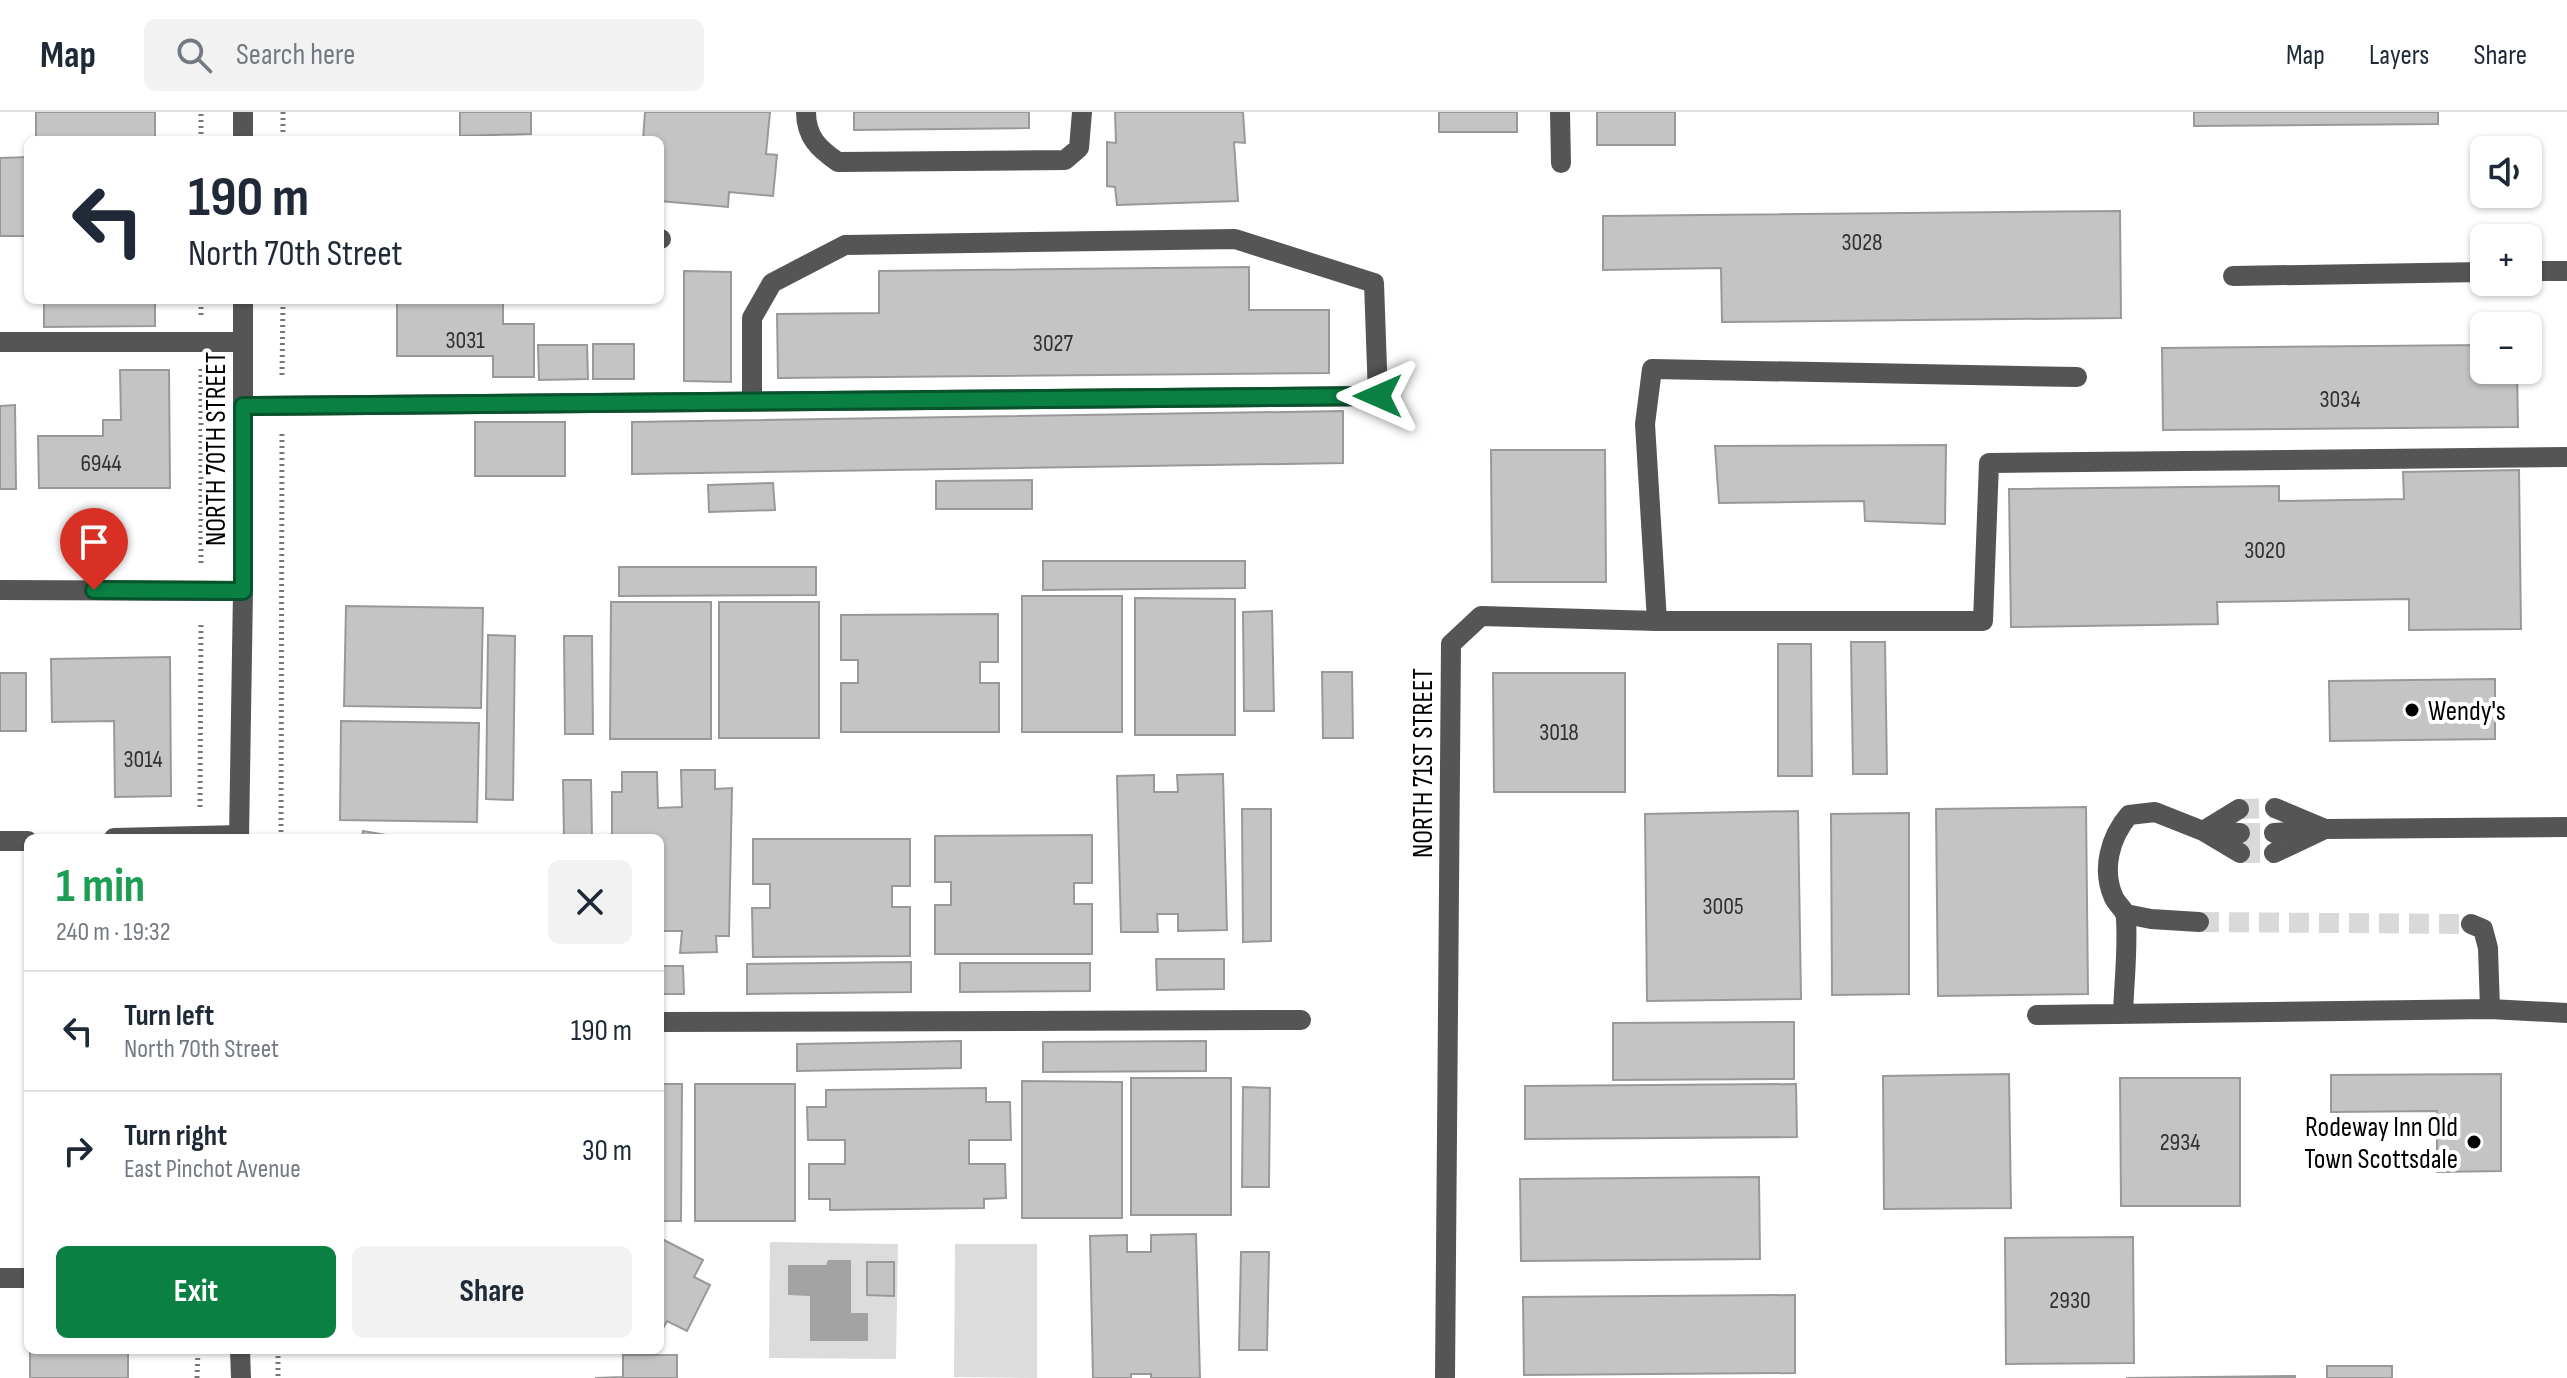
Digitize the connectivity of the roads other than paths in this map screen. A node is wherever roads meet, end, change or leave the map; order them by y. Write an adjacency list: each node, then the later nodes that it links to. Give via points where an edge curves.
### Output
1 (243, 112): 5 (street)
2 (806, 112): 3 (street, via 817,147 838,162 1065,160 1079,148)
3 (1082, 112)
4 (1560, 112): 6 (street)
5 (243, 136)
6 (1561, 163)
7 (2542, 271): 8 (street)
8 (2567, 271)
9 (2470, 272): 10 (street)
10 (2233, 276)
11 (243, 304): 13 (street, NORTH 70TH STREET)
12 (0, 342): 13 (street)
13 (243, 342): 16 (street, NORTH 70TH STREET)
14 (2077, 377): 20 (street, via 1652,369 1645,424)
15 (752, 401): 15 (street, via 1378,396 1374,283 1235,239 845,245 772,283 752,318); 16 (street)
16 (243, 406): 19 (street, NORTH 70TH STREET)
17 (2567, 457): 20 (street, NORTH 71ST STREET, via 1989,463 1983,621)
18 (0, 590): 19 (street)
19 (243, 591): 26 (street, NORTH 70TH STREET)
20 (1657, 621): 44 (street, NORTH 71ST STREET, via 1481,616 1451,644)
21 (2275, 808): 24 (street)
22 (2239, 809): 25 (street)
23 (2567, 827): 24 (street)
24 (2325, 829): 30 (street)
25 (2203, 831): 29 (street); 31 (street, via 2155,812 2129,815 2118,827 2107,875)
26 (239, 834)
27 (0, 841): 28 (street)
28 (24, 841)
29 (2240, 843)
30 (2274, 843)
31 (2126, 914): 32 (street); 36 (street)
32 (2199, 922)
33 (2471, 924): 34 (street, via 2483,929 2488,948)
34 (2490, 1009): 35 (street); 36 (street)
35 (2567, 1013)
36 (2123, 1014): 37 (street)
37 (2037, 1015)
38 (1301, 1020): 39 (street)
39 (664, 1022)
40 (0, 1278): 41 (street)
41 (24, 1278)
42 (240, 1354): 43 (street)
43 (241, 1378)
44 (1445, 1378)

